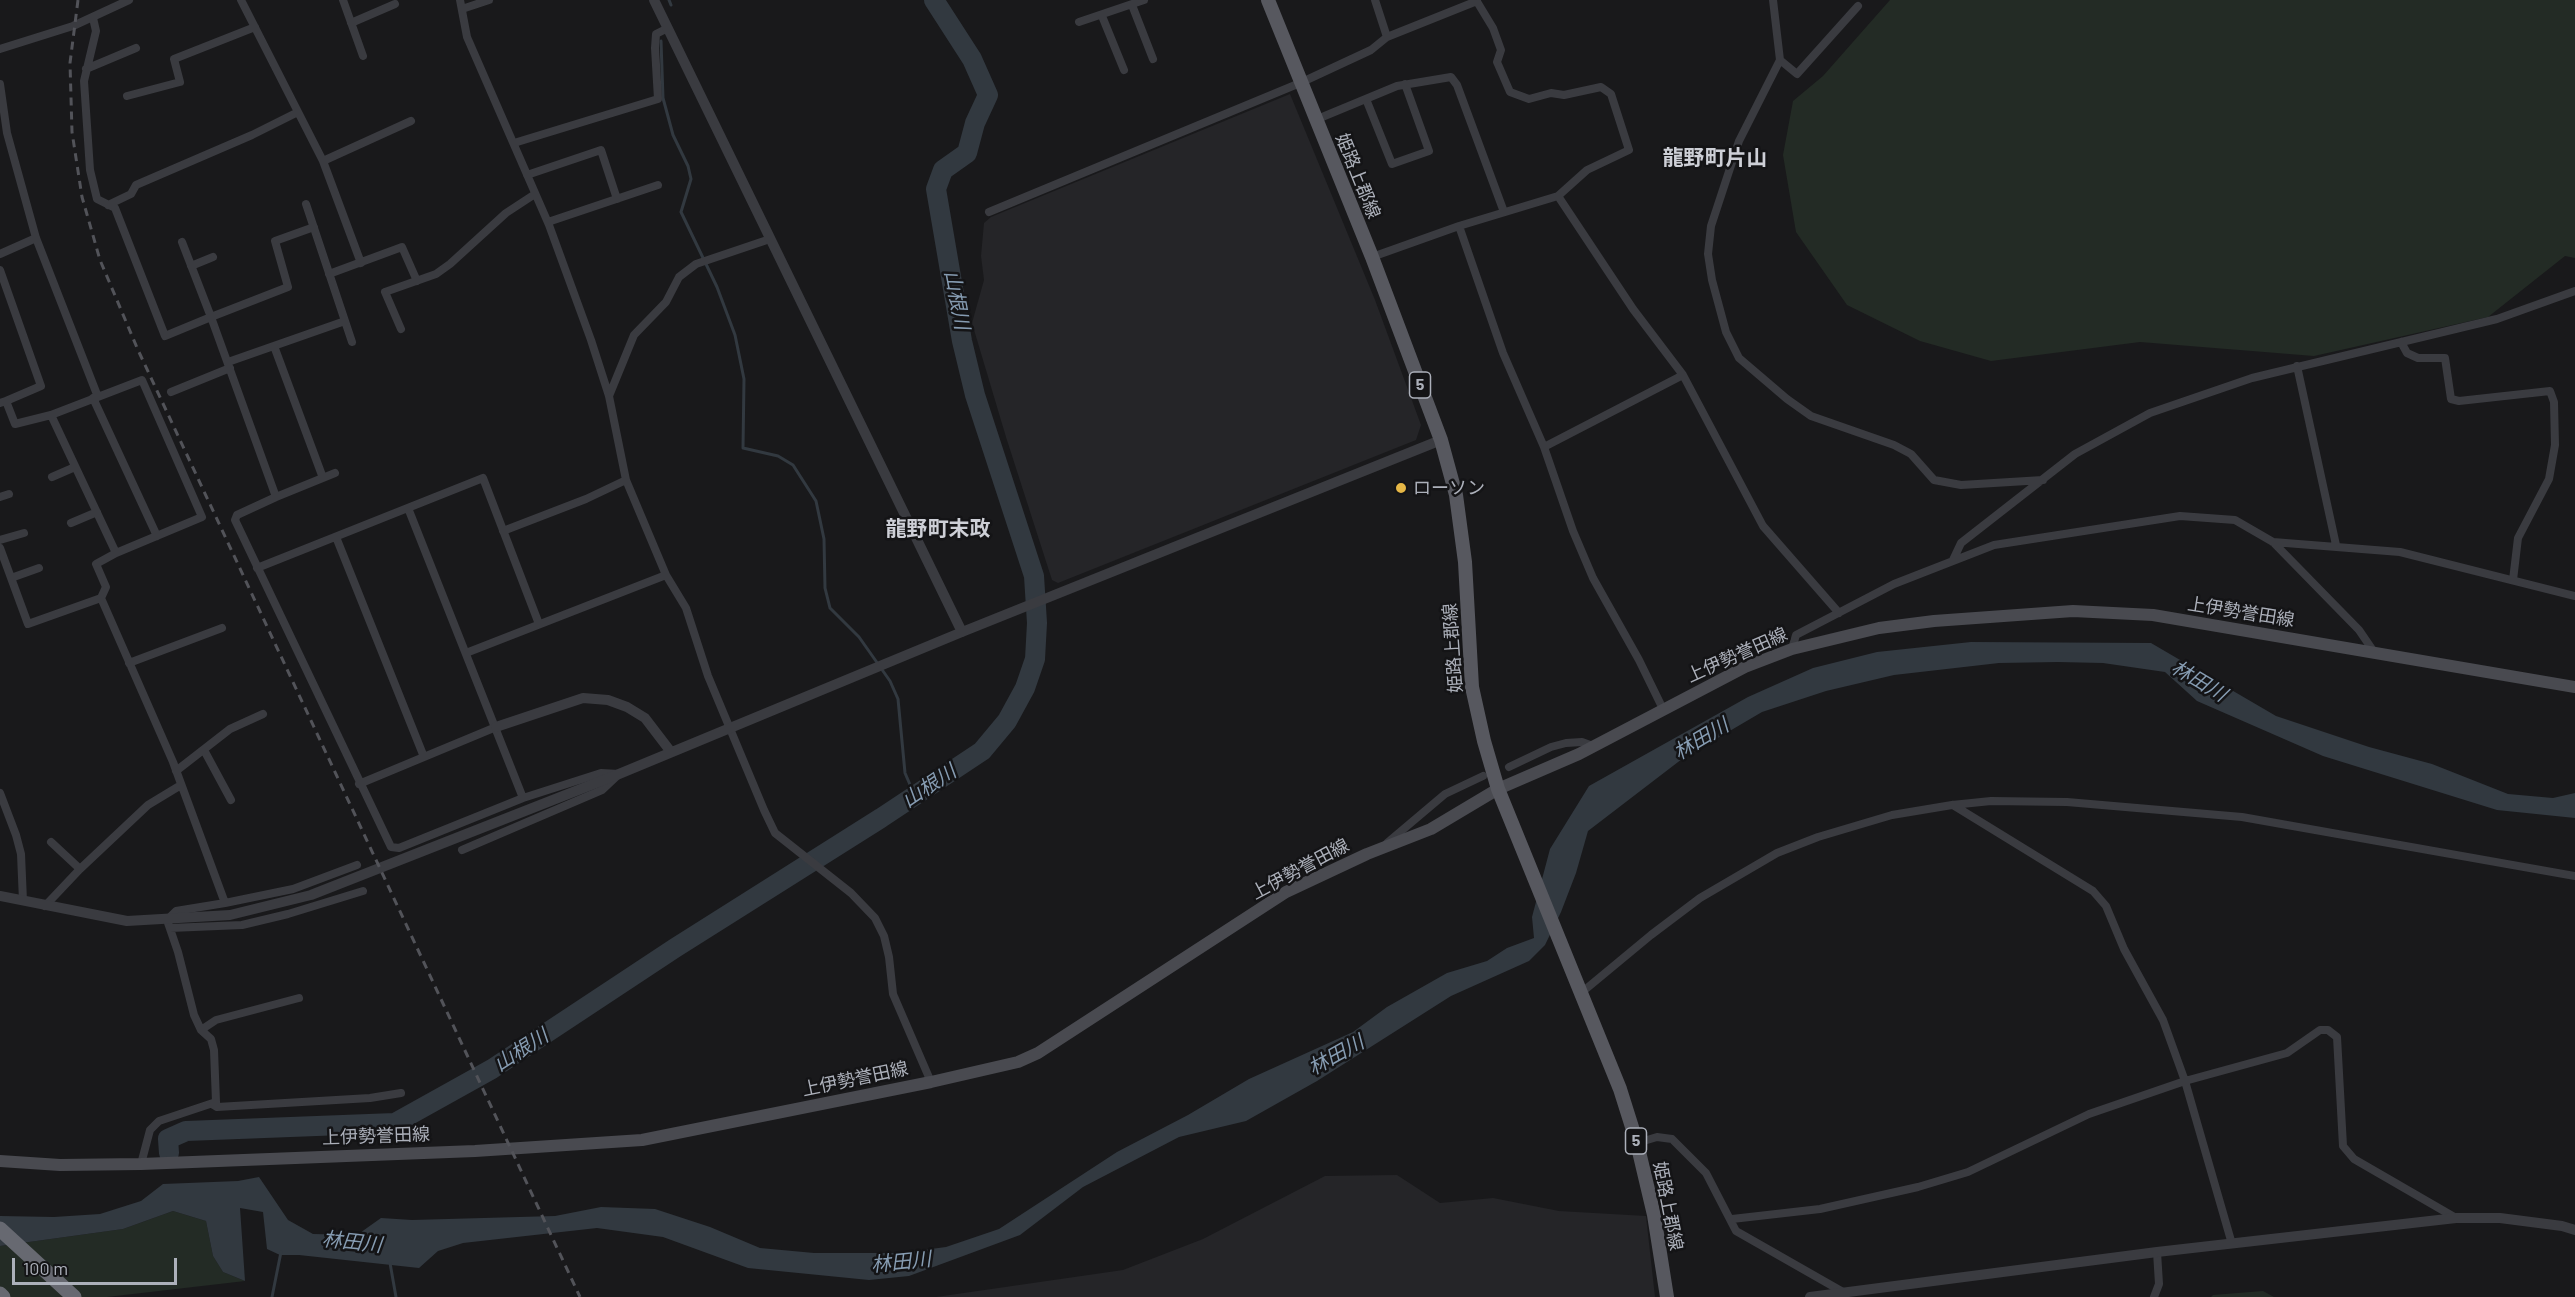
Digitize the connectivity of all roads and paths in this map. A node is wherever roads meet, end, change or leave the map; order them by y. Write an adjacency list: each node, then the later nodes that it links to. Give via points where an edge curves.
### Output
1 (129, 0): 16 (street)
2 (241, 0): 19 (street)
3 (343, 0): 18 (street)
4 (489, 0): 13 (street)
5 (654, 0): 20 (street)
6 (1144, 0): 14 (street)
7 (1268, 0): 29 (main road, 姫路上郡線 / 5)
8 (1375, 0): 21 (street)
9 (1773, 0): 26 (street)
10 (1476, 1): 21 (street); 42 (street, via 1493,28 1501,50 1497,62 1510,92 1529,99 1600,87 1611,94 1629,150 1587,170)
11 (1860, 2): 26 (street, via 1797,74)
12 (395, 4): 18 (street)
13 (461, 5): 37 (street, via 467,37)
14 (1132, 5): 15 (street); 25 (street)
15 (1102, 16): 17 (street); 28 (street)
16 (93, 18): 23 (street); 27 (street, via 96,31)
17 (1079, 22)
18 (351, 23): 24 (street)
19 (255, 27): 32 (street, via 174,59 180,82); 34 (street)
20 (668, 28): 37 (street, via 656,34 658,99); 52 (street)
21 (1387, 37): 29 (street, via 1371,50)
22 (136, 48): 27 (street)
23 (0, 49)
24 (363, 56)
25 (1153, 58)
26 (1780, 60): 84 (street, via 1739,141 1711,226 1708,254 1712,280 1726,332 1739,358 1811,416 1894,445 1911,454 1934,480 1961,485)
27 (86, 69): 45 (street, via 90,170 97,199)
28 (1124, 70)
29 (1300, 82): 35 (main road, 姫路上郡線 / 5); 46 (street)
30 (0, 84): 51 (street, via 7,133)
31 (1405, 84): 33 (street); 33 (street, via 1429,151 1392,164); 47 (street, via 1451,77)
32 (127, 96)
33 (1366, 99): 35 (street)
34 (298, 112): 38 (street); 45 (street, via 136,184 131,194)
35 (1315, 120): 56 (main road, 姫路上郡線 / 5)
36 (411, 121): 38 (street)
37 (514, 143): 39 (street)
38 (322, 161): 57 (street)
39 (527, 175): 41 (street); 43 (street, via 601,150)
40 (658, 185): 43 (street)
41 (535, 194): 48 (street); 61 (street, via 506,213 450,264)
42 (1558, 195): 47 (street); 71 (street, via 1633,309)
43 (617, 199): 48 (street)
44 (306, 204): 50 (street)
45 (108, 205): 63 (street, via 115,208 165,336)
46 (989, 212)
47 (1504, 212): 49 (street)
48 (548, 222): 73 (street)
49 (1459, 226): 56 (street); 78 (street, via 1503,353)
50 (314, 227): 60 (street); 63 (street, via 275,241 288,287)
51 (36, 238): 54 (street); 74 (street)
52 (770, 239): 73 (street, via 696,264 679,277 666,302 634,335); 109 (street)
53 (182, 242): 58 (street)
54 (0, 254)
55 (213, 257): 58 (street)
56 (1372, 257): 77 (main road, 姫路上郡線 / 5)
57 (361, 263): 60 (street); 61 (street, via 402,247)
58 (191, 266): 63 (street)
59 (0, 270): 75 (street, via 41,386)
60 (329, 274): 64 (street)
61 (417, 281): 65 (street, via 385,292)
62 (2575, 291): 67 (street, via 2497,319)
63 (211, 317): 69 (street)
64 (345, 321): 66 (street); 68 (street)
65 (400, 329)
66 (352, 342)
67 (2401, 342): 70 (street); 103 (street, via 2407,353 2418,358 2445,358 2451,399 2550,391 2554,402 2554,446 2549,479 2518,538)
68 (274, 346): 69 (street); 82 (street)
69 (229, 365): 72 (street); 85 (street)
70 (2298, 366): 84 (street, via 2150,413 2076,454); 95 (street)
71 (1683, 375): 78 (street); 106 (street, via 1763,525)
72 (171, 392)
73 (609, 396): 83 (street)
74 (95, 398): 76 (street); 91 (street); 91 (street, via 142,380 202,517)
75 (3, 402): 76 (street, via 15,424)
76 (51, 415): 79 (street)
77 (1441, 440): 109 (street); 129 (main road, 姫路上郡線 / 5, via 1456,495 1465,562 1472,687)
78 (1544, 447): 115 (street, via 1593,578)
79 (75, 467): 81 (street); 87 (street)
80 (335, 473): 82 (street)
81 (52, 477)
82 (323, 478): 85 (street)
83 (626, 480): 89 (street); 101 (street)
84 (2043, 480): 98 (street, via 1960,543)
85 (276, 497): 100 (street, via 237,515 235,520)
86 (408, 508): 89 (street, via 483,478); 92 (street); 112 (street)
87 (97, 512): 88 (street); 97 (street)
88 (70, 524)
89 (503, 531): 107 (street)
90 (24, 533): 93 (street)
91 (157, 536): 97 (street)
92 (336, 537): 100 (street); 122 (street)
93 (0, 540)
94 (2273, 542): 95 (street); 98 (street, via 2235,520 2180,516 1994,545); 111 (street, via 2359,630)
95 (2336, 545): 103 (street, via 2400,552)
96 (0, 548): 102 (street)
97 (116, 553): 105 (street, via 96,564 106,587)
98 (1953, 560): 106 (street, via 1894,584)
99 (39, 568): 102 (street)
100 (257, 568): 128 (street)
101 (666, 575): 107 (street); 118 (street, via 686,608 708,676)
102 (11, 578): 105 (street, via 28,624)
103 (2512, 580): 104 (street)
104 (2575, 596)
105 (101, 598): 113 (street)
106 (1839, 613): 110 (street, via 1796,635)
107 (539, 624): 112 (street)
108 (222, 628): 113 (street)
109 (962, 632): 118 (street)
110 (1792, 649): 111 (main road, 上伊勢誉田線, via 1879,628 2073,611 2153,615); 115 (main road, 上伊勢誉田線, via 1746,667)
111 (2374, 652): 114 (main road, 上伊勢誉田線)
112 (466, 653): 117 (street)
113 (129, 663): 124 (street)
114 (2575, 687)
115 (1663, 709): 119 (main road, 上伊勢誉田線)
116 (263, 714): 120 (street, via 230,729)
117 (496, 727): 121 (street, via 583,698 608,700 645,718); 122 (street); 131 (street)
118 (731, 727): 121 (street); 150 (street, via 775,833 851,893 875,918 889,957 893,994)
119 (1593, 746): 123 (street, via 1566,743); 129 (main road, 上伊勢誉田線)
120 (204, 750): 124 (street); 132 (street)
121 (671, 752): 125 (street)
122 (424, 757): 128 (street)
123 (1509, 767)
124 (176, 771): 127 (street)
125 (619, 774): 131 (street, via 601,773); 136 (street, via 602,790); 145 (street, via 311,895 230,915)
126 (1483, 776): 135 (street, via 1445,794)
127 (181, 784): 138 (street, via 148,805); 143 (street)
128 (359, 784): 131 (street, via 392,847 399,848)
129 (1498, 789): 135 (main road, 上伊勢誉田線, via 1431,828); 146 (main road, 姫路上郡線 / 5)
130 (0, 793): 142 (street, via 21,854)
131 (523, 798)
132 (231, 801)
133 (1952, 805): 139 (street, via 2067,801 2242,817); 146 (street, via 1892,815 1777,853 1701,898); 149 (street, via 2093,891 2106,906 2124,949 2163,1020)
134 (51, 842): 138 (street)
135 (1380, 849): 150 (main road, 上伊勢誉田線, via 1286,892 1038,1053 1018,1062)
136 (462, 850)
137 (357, 865): 143 (street, via 293,889)
138 (80, 869): 144 (street)
139 (2575, 876)
140 (363, 891): 145 (street, via 242,925)
141 (0, 896): 142 (street)
142 (23, 901): 144 (street)
143 (225, 903): 145 (street, via 176,911)
144 (45, 906): 145 (street)
145 (168, 924): 148 (street)
146 (1581, 993): 153 (main road, 姫路上郡線 / 5)
147 (299, 998): 148 (street, via 216,1020)
148 (201, 1030): 152 (street, via 211,1038 214,1050 216,1102)
149 (2186, 1081): 156 (street, via 2287,1053 2320,1030 2328,1030 2337,1037 2343,1146 2354,1159); 157 (street, via 2089,1114 1968,1172 1820,1209); 160 (street)
150 (931, 1082): 155 (main road, 上伊勢誉田線, via 642,1140)
151 (401, 1094): 152 (street, via 217,1107)
152 (212, 1104): 155 (street, via 159,1121 150,1130)
153 (1637, 1143): 157 (street, via 1657,1137 1672,1139 1706,1173); 165 (main road, 姫路上郡線 / 5, via 1654,1215)
154 (0, 1161): 155 (main road, 上伊勢誉田線)
155 (141, 1164)
156 (2456, 1218): 159 (street, via 2500,1218); 160 (street)
157 (1732, 1220): 162 (street, via 1736,1231)
158 (0, 1228): 164 (highway)
159 (2575, 1230)
160 (2232, 1244): 161 (street)
161 (2157, 1252): 163 (street); 167 (street, via 2159,1284)
162 (1843, 1292): 163 (street); 166 (street)
163 (1890, 1292)
164 (74, 1297)
165 (1666, 1297)
166 (1810, 1297)
167 (2154, 1297)

